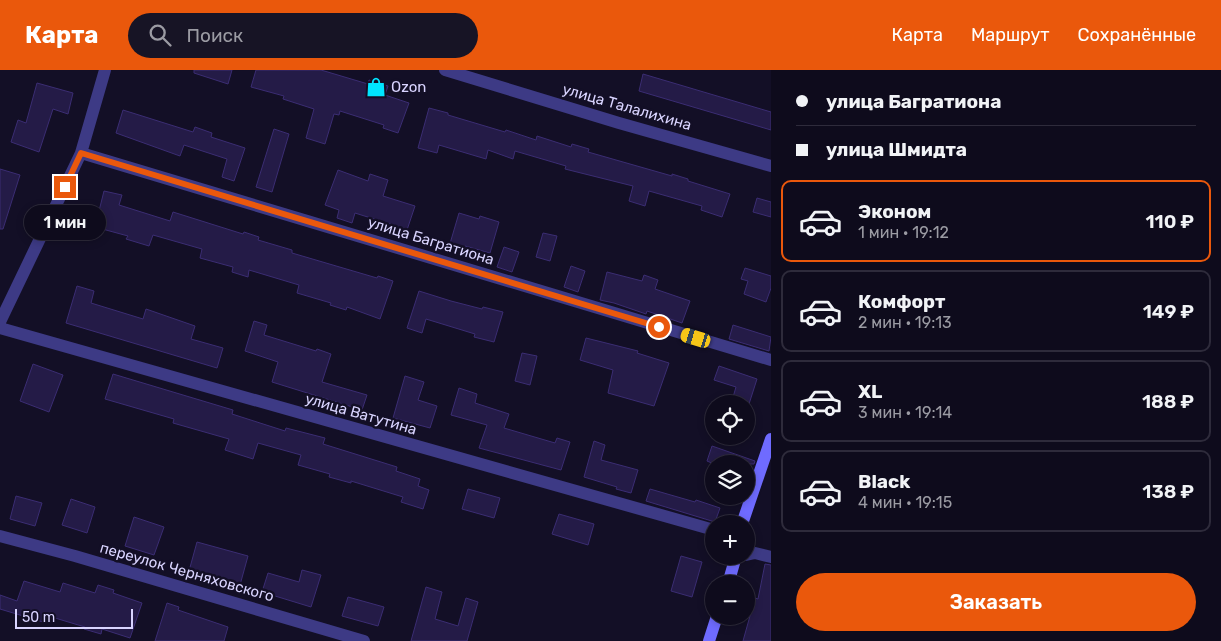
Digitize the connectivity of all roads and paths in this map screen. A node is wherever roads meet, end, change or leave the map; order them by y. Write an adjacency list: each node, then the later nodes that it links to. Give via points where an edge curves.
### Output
1 (105, 70): 3 (street)
2 (445, 70): 4 (street, улица Талалихина)
3 (81, 153): 5 (street); 7 (street, улица Багратиона)
4 (771, 166)
5 (0, 322)
6 (0, 328): 10 (street, улица Ватутина)
7 (771, 360)
8 (771, 439): 9 (street)
9 (745, 515)
10 (705, 527)
11 (0, 536): 15 (street, переулок Черняховского)
12 (755, 552): 13 (street)
13 (771, 557)
14 (714, 625): 16 (street)
15 (364, 641)
16 (709, 641)

